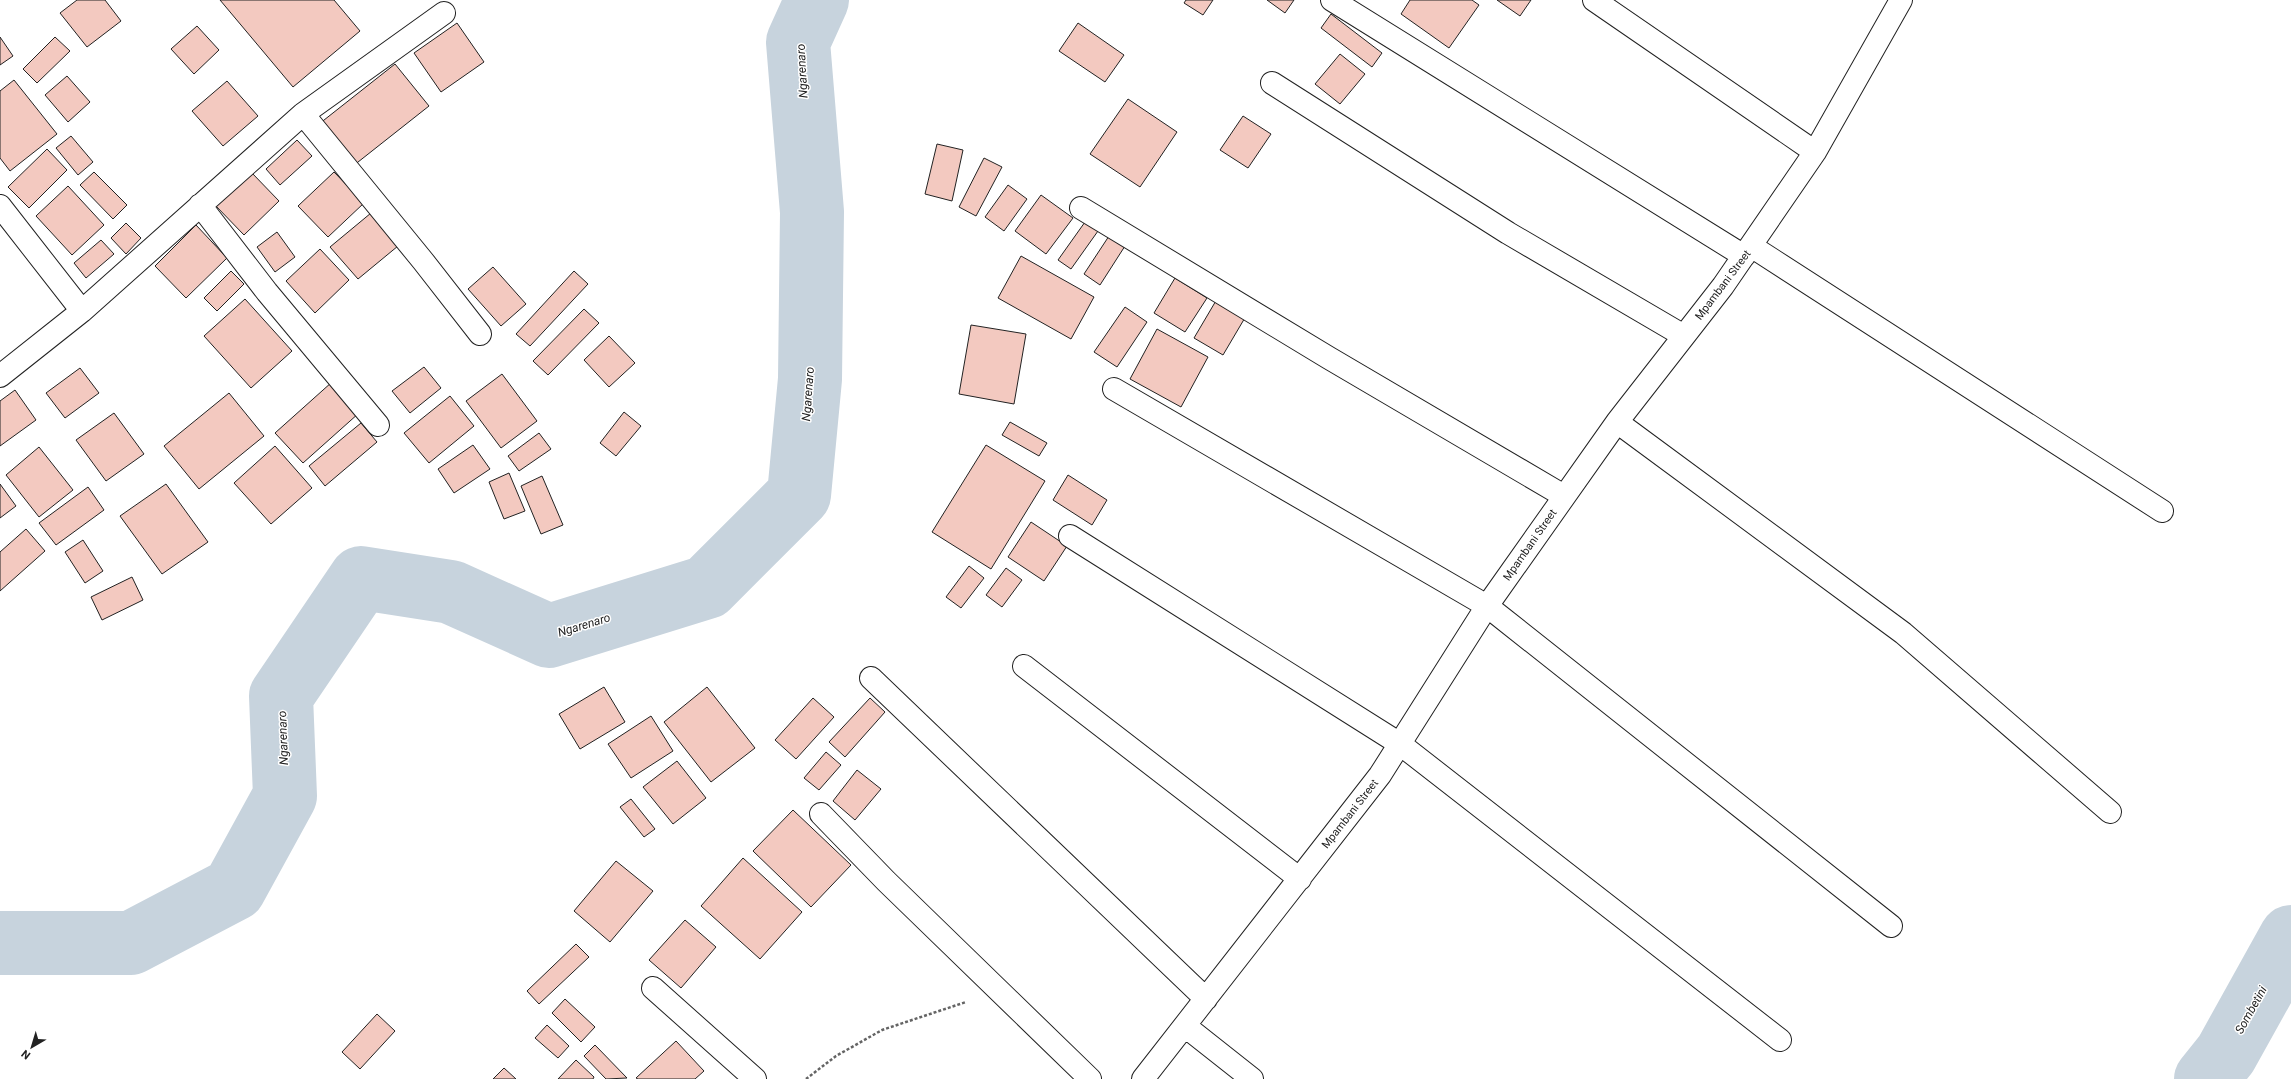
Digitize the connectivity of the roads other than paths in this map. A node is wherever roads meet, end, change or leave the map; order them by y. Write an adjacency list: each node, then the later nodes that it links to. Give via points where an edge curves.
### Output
1 (1332, 0): 11 (street)
2 (1594, 0): 7 (street)
3 (1901, 0): 7 (street, Mpambani Street)
4 (444, 13): 6 (street)
5 (1272, 83): 14 (street, via 1508,233)
6 (303, 114): 8 (street); 13 (street, via 424,261)
7 (1815, 152): 11 (street, Mpambani Street)
8 (200, 205): 12 (street); 18 (street, via 267,292)
9 (0, 206): 12 (street)
10 (1081, 208): 19 (street)
11 (1748, 251): 14 (street, Mpambani Street); 20 (street)
12 (82, 312): 15 (street)
13 (480, 334)
14 (1684, 336): 17 (street, Mpambani Street)
15 (0, 376)
16 (1114, 389): 22 (street)
17 (1617, 422): 19 (street, Mpambani Street); 26 (street, via 1902,633)
18 (378, 425)
19 (1564, 496): 22 (street, Mpambani Street)
20 (2162, 512)
21 (1070, 536): 25 (street)
22 (1487, 606): 25 (street, Mpambani Street); 29 (street)
23 (1024, 666): 28 (street)
24 (871, 678): 31 (street)
25 (1400, 744): 28 (street, Mpambani Street, via 1380,775); 33 (street)
26 (2110, 812)
27 (821, 814): 35 (street, via 886,881)
28 (1300, 879): 31 (street, Mpambani Street)
29 (1891, 926)
30 (653, 988): 34 (street)
31 (1206, 999): 32 (street, Mpambani Street)
32 (1185, 1026): 36 (street, Mpambani Street); 37 (street)
33 (1780, 1040)
34 (755, 1079)
35 (1090, 1079)
36 (1143, 1079)
37 (1252, 1079)

